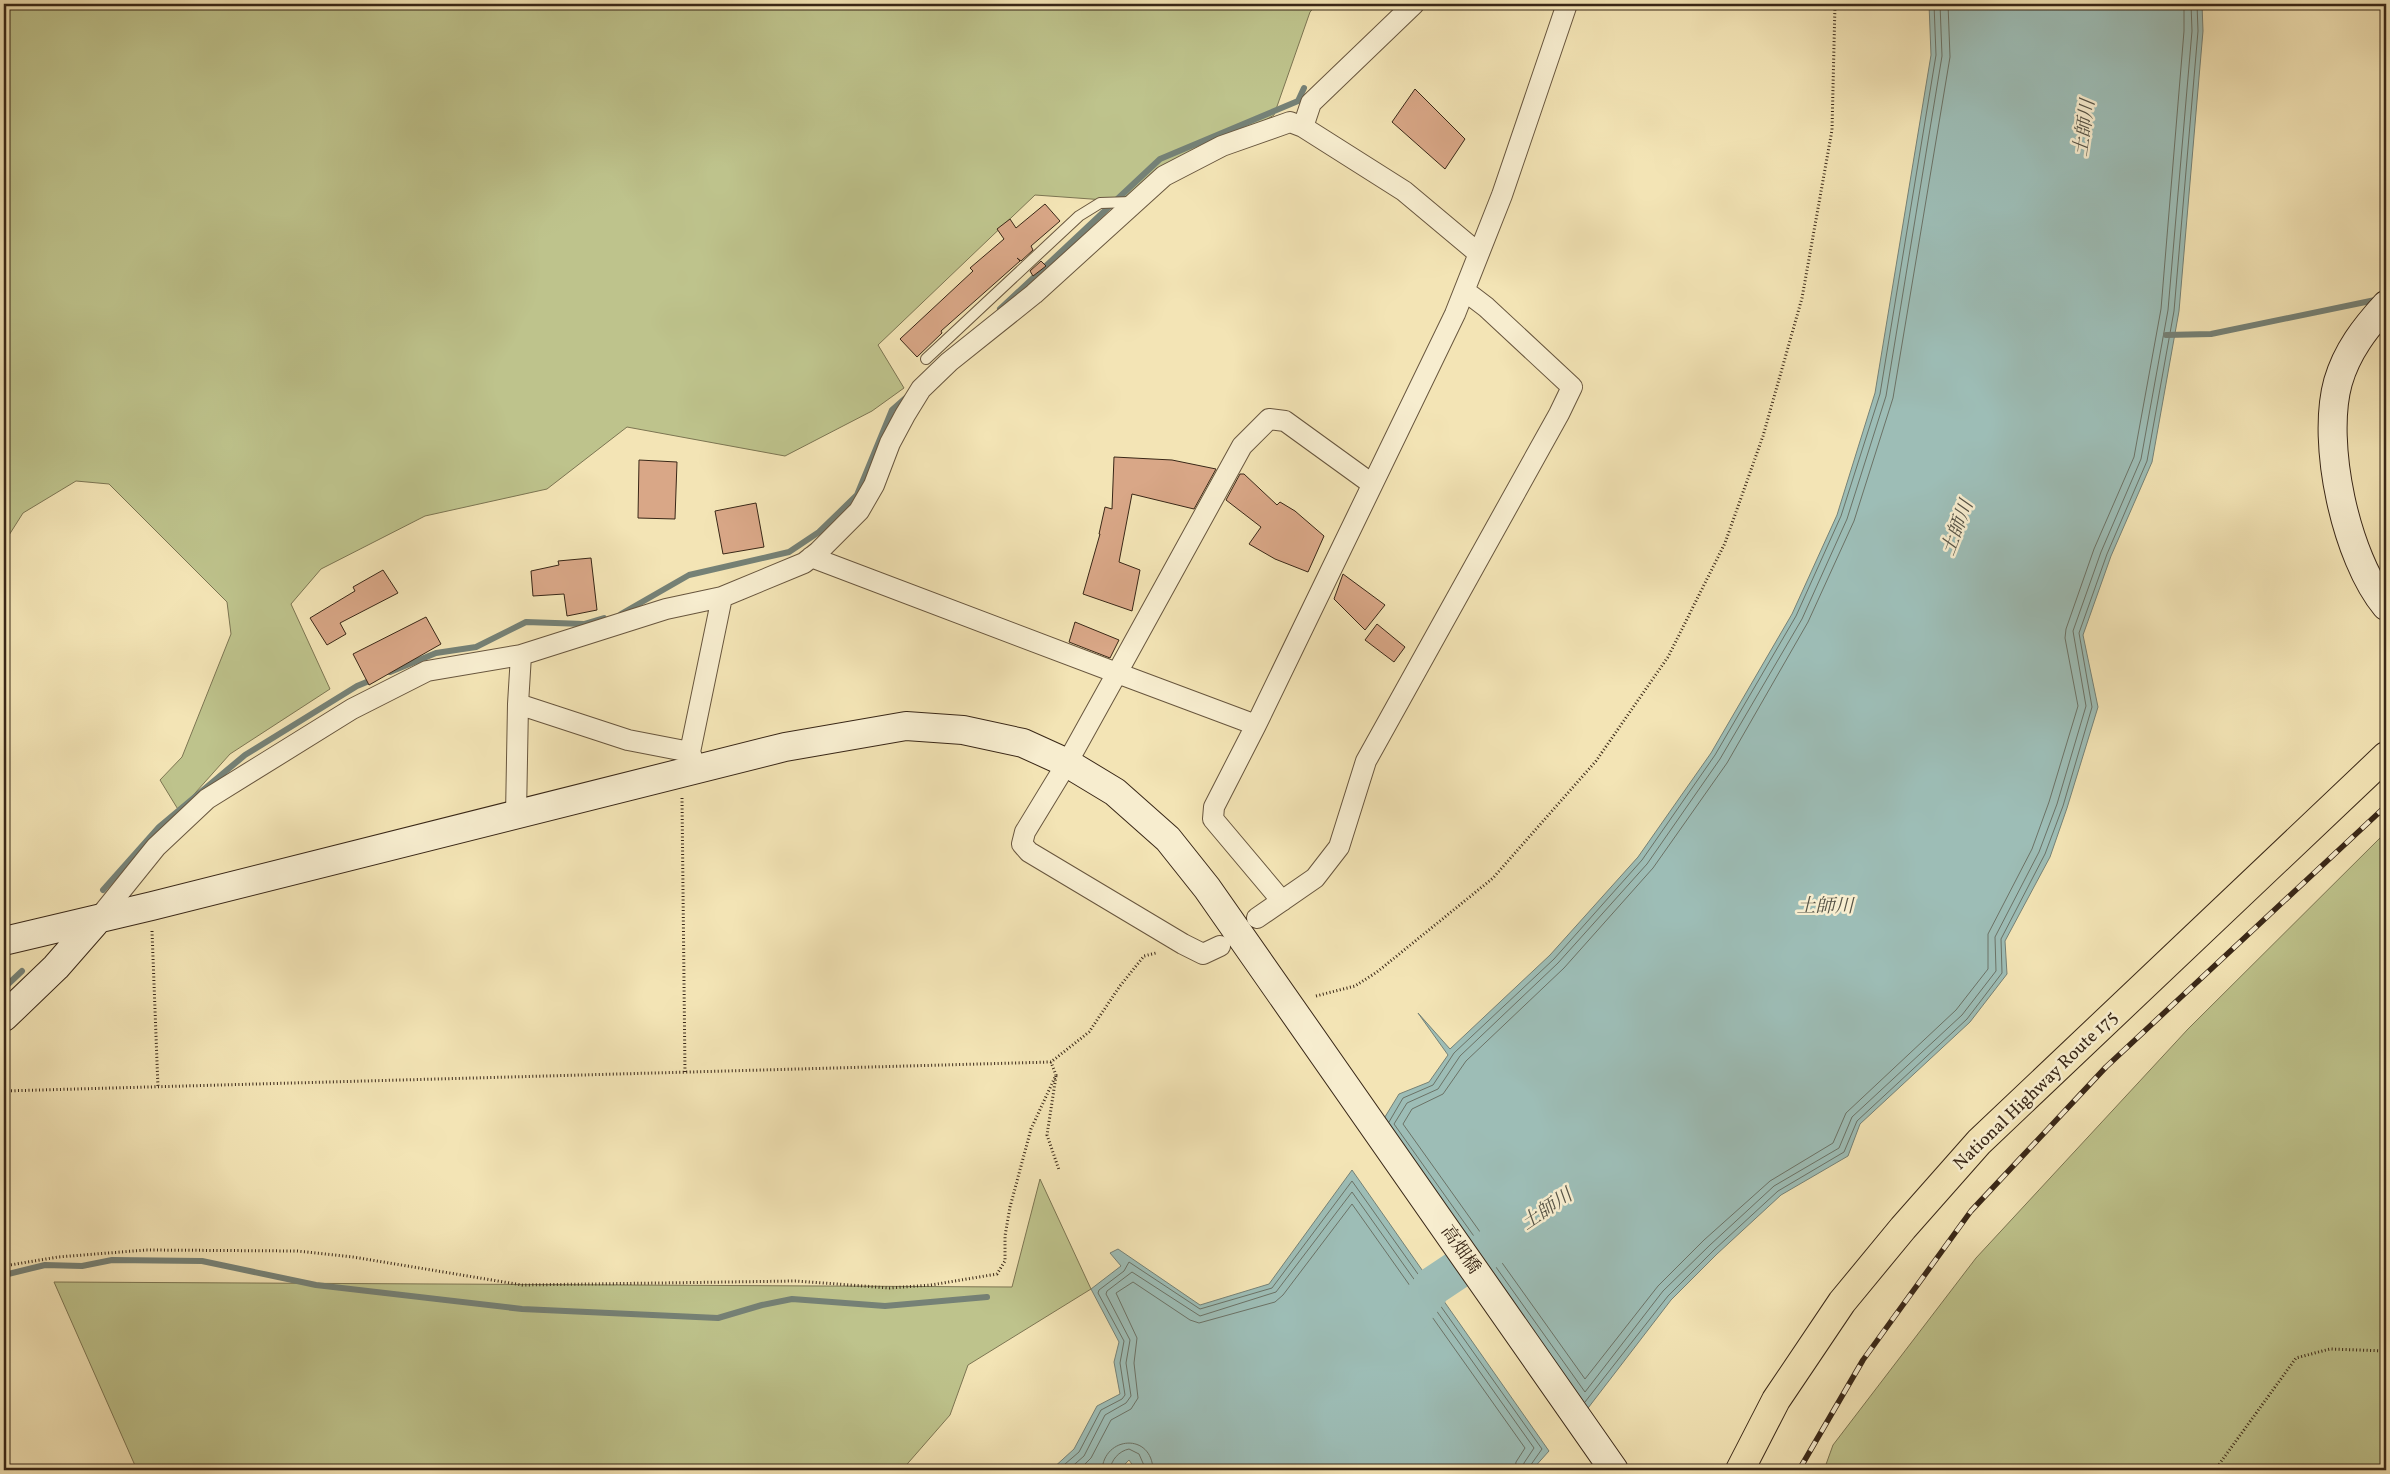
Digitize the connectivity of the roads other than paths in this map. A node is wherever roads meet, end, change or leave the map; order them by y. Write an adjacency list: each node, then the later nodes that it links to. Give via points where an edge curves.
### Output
1 (1414, 4): 3 (street, via 1311,103)
2 (1567, 4): 5 (street, via 1502,195)
3 (1303, 127): 4 (street, via 1290,122 1222,146 1164,176); 5 (street, via 1404,192)
4 (1135, 202): 8 (lane, via 1100,203 1079,216); 10 (street, via 1034,294 949,362 921,389 890,444 874,485 859,511)
5 (1478, 253): 6 (street)
6 (1465, 291): 9 (street); 21 (street, via 1572,387 1366,762 1339,847 1315,878)
7 (2386, 306): 12 (street, via 2352,347 2338,382 2332,423 2337,478 2352,543)
8 (926, 359)
9 (1372, 484): 14 (street, via 1284,421 1269,419 1242,446); 16 (street)
10 (811, 557): 11 (street); 14 (street)
11 (722, 597): 13 (street, via 666,609); 18 (street)
12 (2386, 606)
13 (521, 655): 15 (street); 23 (street, via 427,671 352,709 207,799 156,847)
14 (1117, 673): 16 (street); 19 (street)
15 (518, 704): 18 (street); 20 (street)
16 (1256, 725): 21 (street, via 1214,807 1213,819)
17 (2386, 756): 28 (highway, National Highway Route 175, via 1979,1142 1842,1302 1776,1400)
18 (694, 761): 19 (street, 高畑橋, via 906,726 963,730 1014,741); 20 (street, 高畑橋)
19 (1067, 762): 25 (street, via 1025,832 1022,844 1028,852 1203,954); 27 (street, 高畑橋, via 1115,792 1168,839 1207,888)
20 (516, 815): 23 (street, 高畑橋)
21 (1282, 901): 22 (street)
22 (1257, 918)
23 (98, 919): 24 (street, 高畑橋); 26 (street, via 56,967)
24 (4, 941)
25 (1220, 946)
26 (4, 1017)
27 (1614, 1470)
28 (1740, 1470)

